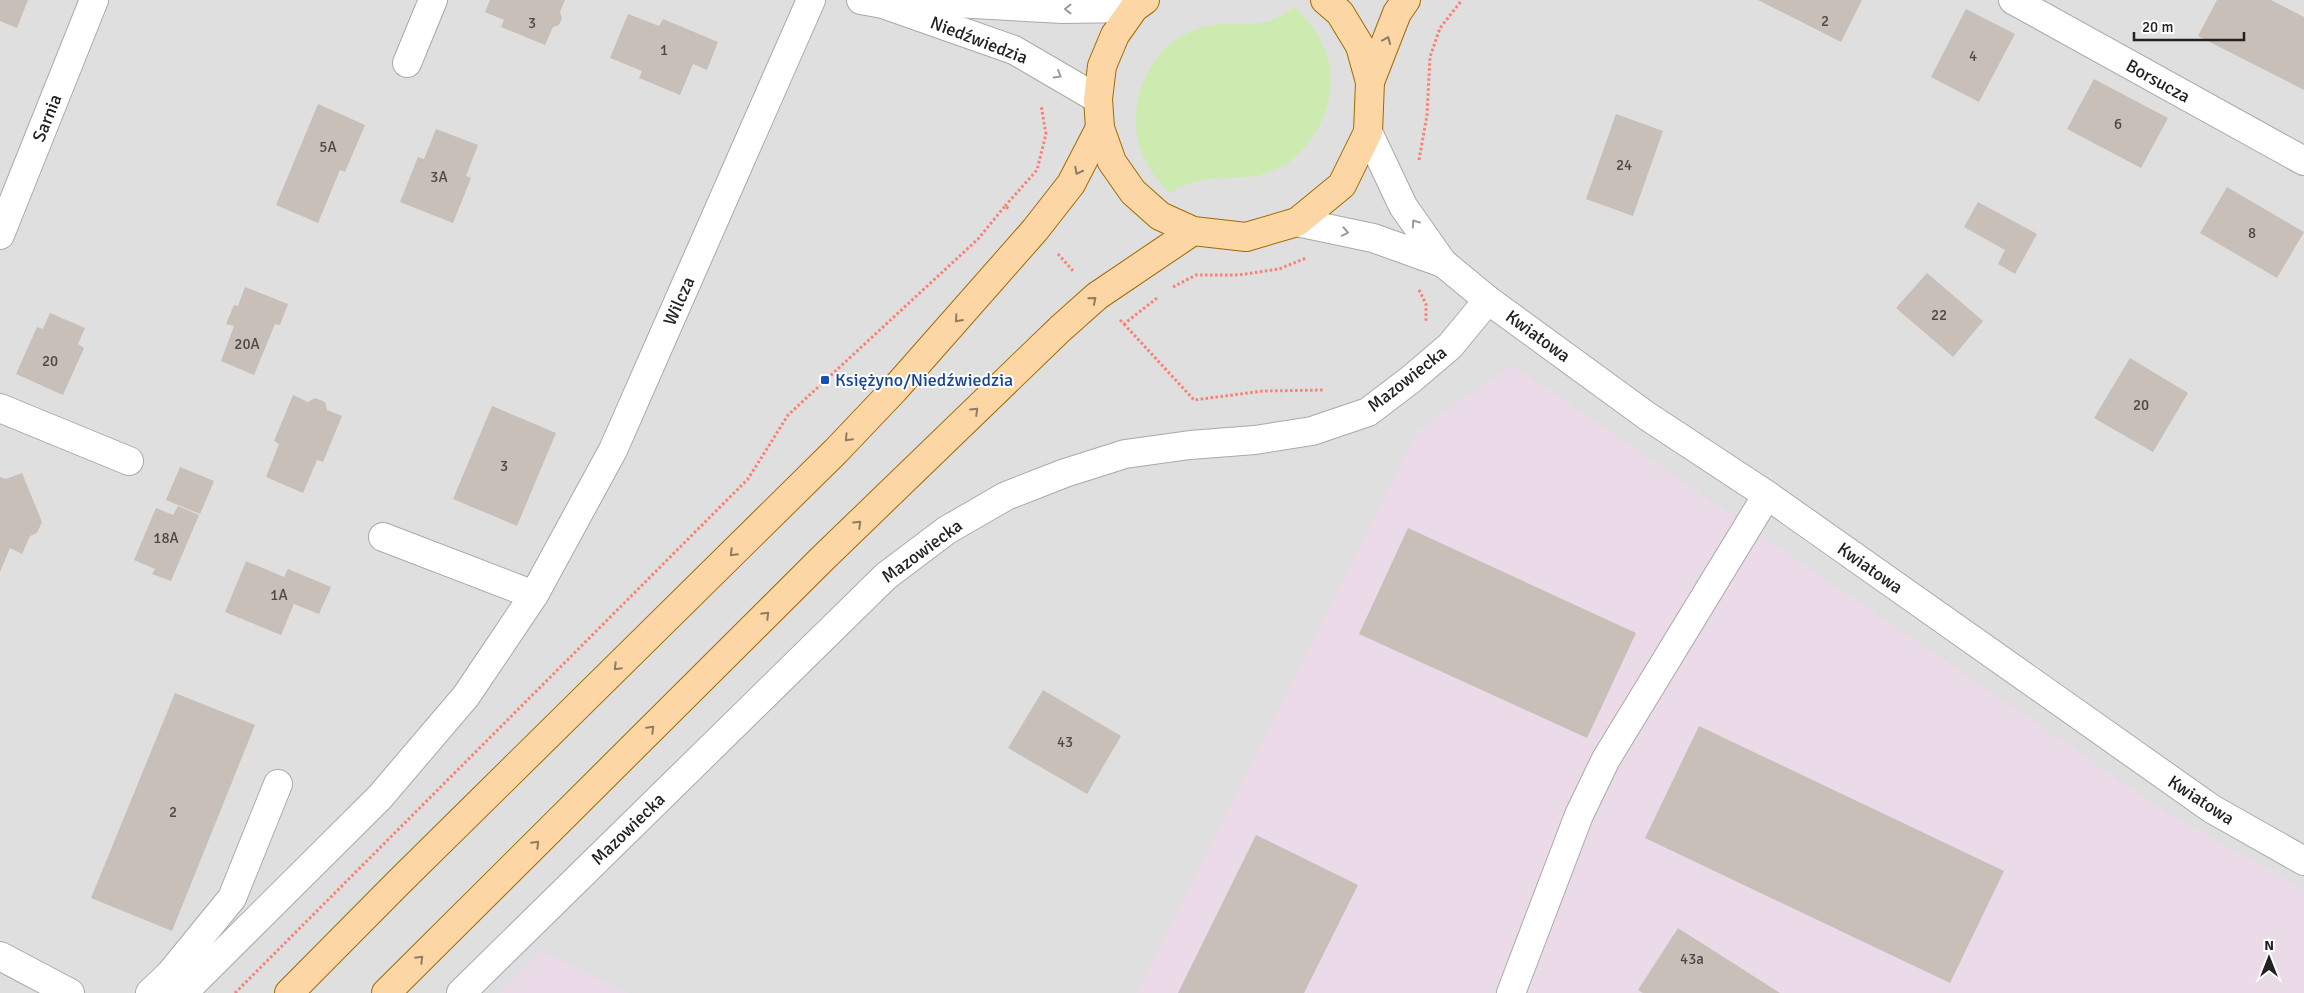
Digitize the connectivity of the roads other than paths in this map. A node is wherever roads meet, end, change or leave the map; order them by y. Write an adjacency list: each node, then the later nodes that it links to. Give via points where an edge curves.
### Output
1 (94, 0): 17 (street, Sarnia)
2 (433, 0): 9 (street)
3 (811, 0): 24 (street, Wilcza, via 613,450)
4 (1325, 0): 10 (main road, via 1340,13 1360,46)
5 (1406, 0): 10 (main road, one-way to 5, via 1397,13)
6 (2013, 0): 14 (street, Borsucza)
7 (872, 2): 8 (street, Niedźwiedzia, one-way to 7, via 1063,9); 11 (street, Niedźwiedzia, one-way to 11, via 1014,50)
8 (1140, 4): 11 (main road, via 1115,35 1102,66)
9 (407, 63)
10 (1370, 82): 13 (main road)
11 (1098, 99): 12 (main road)
12 (1100, 128): 16 (main road, via 1112,162 1133,192 1160,216); 31 (main road, one-way to 31, via 1071,184 997,275 894,390)
13 (1368, 132): 15 (main road, via 1342,185); 18 (street, Kwiatowa, one-way to 13, via 1403,206)
14 (2304, 161)
15 (1297, 222): 16 (main road, via 1246,237); 18 (street, Kwiatowa, one-way to 18, via 1373,238)
16 (1193, 231): 32 (main road, one-way to 16, via 823,558 1060,329 1097,296)
17 (0, 235)
18 (1443, 263): 19 (street, Kwiatowa)
19 (1488, 300): 22 (street, Kwiatowa, via 1647,416); 33 (street, Mazowiecka, via 1450,346 1368,412 1312,431 1125,454 1006,496 947,530 886,576)
20 (0, 408): 21 (street)
21 (129, 461)
22 (1767, 495): 26 (street, Kwiatowa, via 2212,809); 34 (street, via 1606,759 1579,815)
23 (383, 537): 24 (street)
24 (534, 596): 30 (street, via 466,696 380,797)
25 (278, 784): 29 (street, via 232,898 170,974)
26 (2304, 861)
27 (0, 956): 28 (street)
28 (70, 993)
29 (150, 993)
30 (183, 993)
31 (289, 993)
32 (386, 993)
33 (461, 993)
34 (1511, 993)

